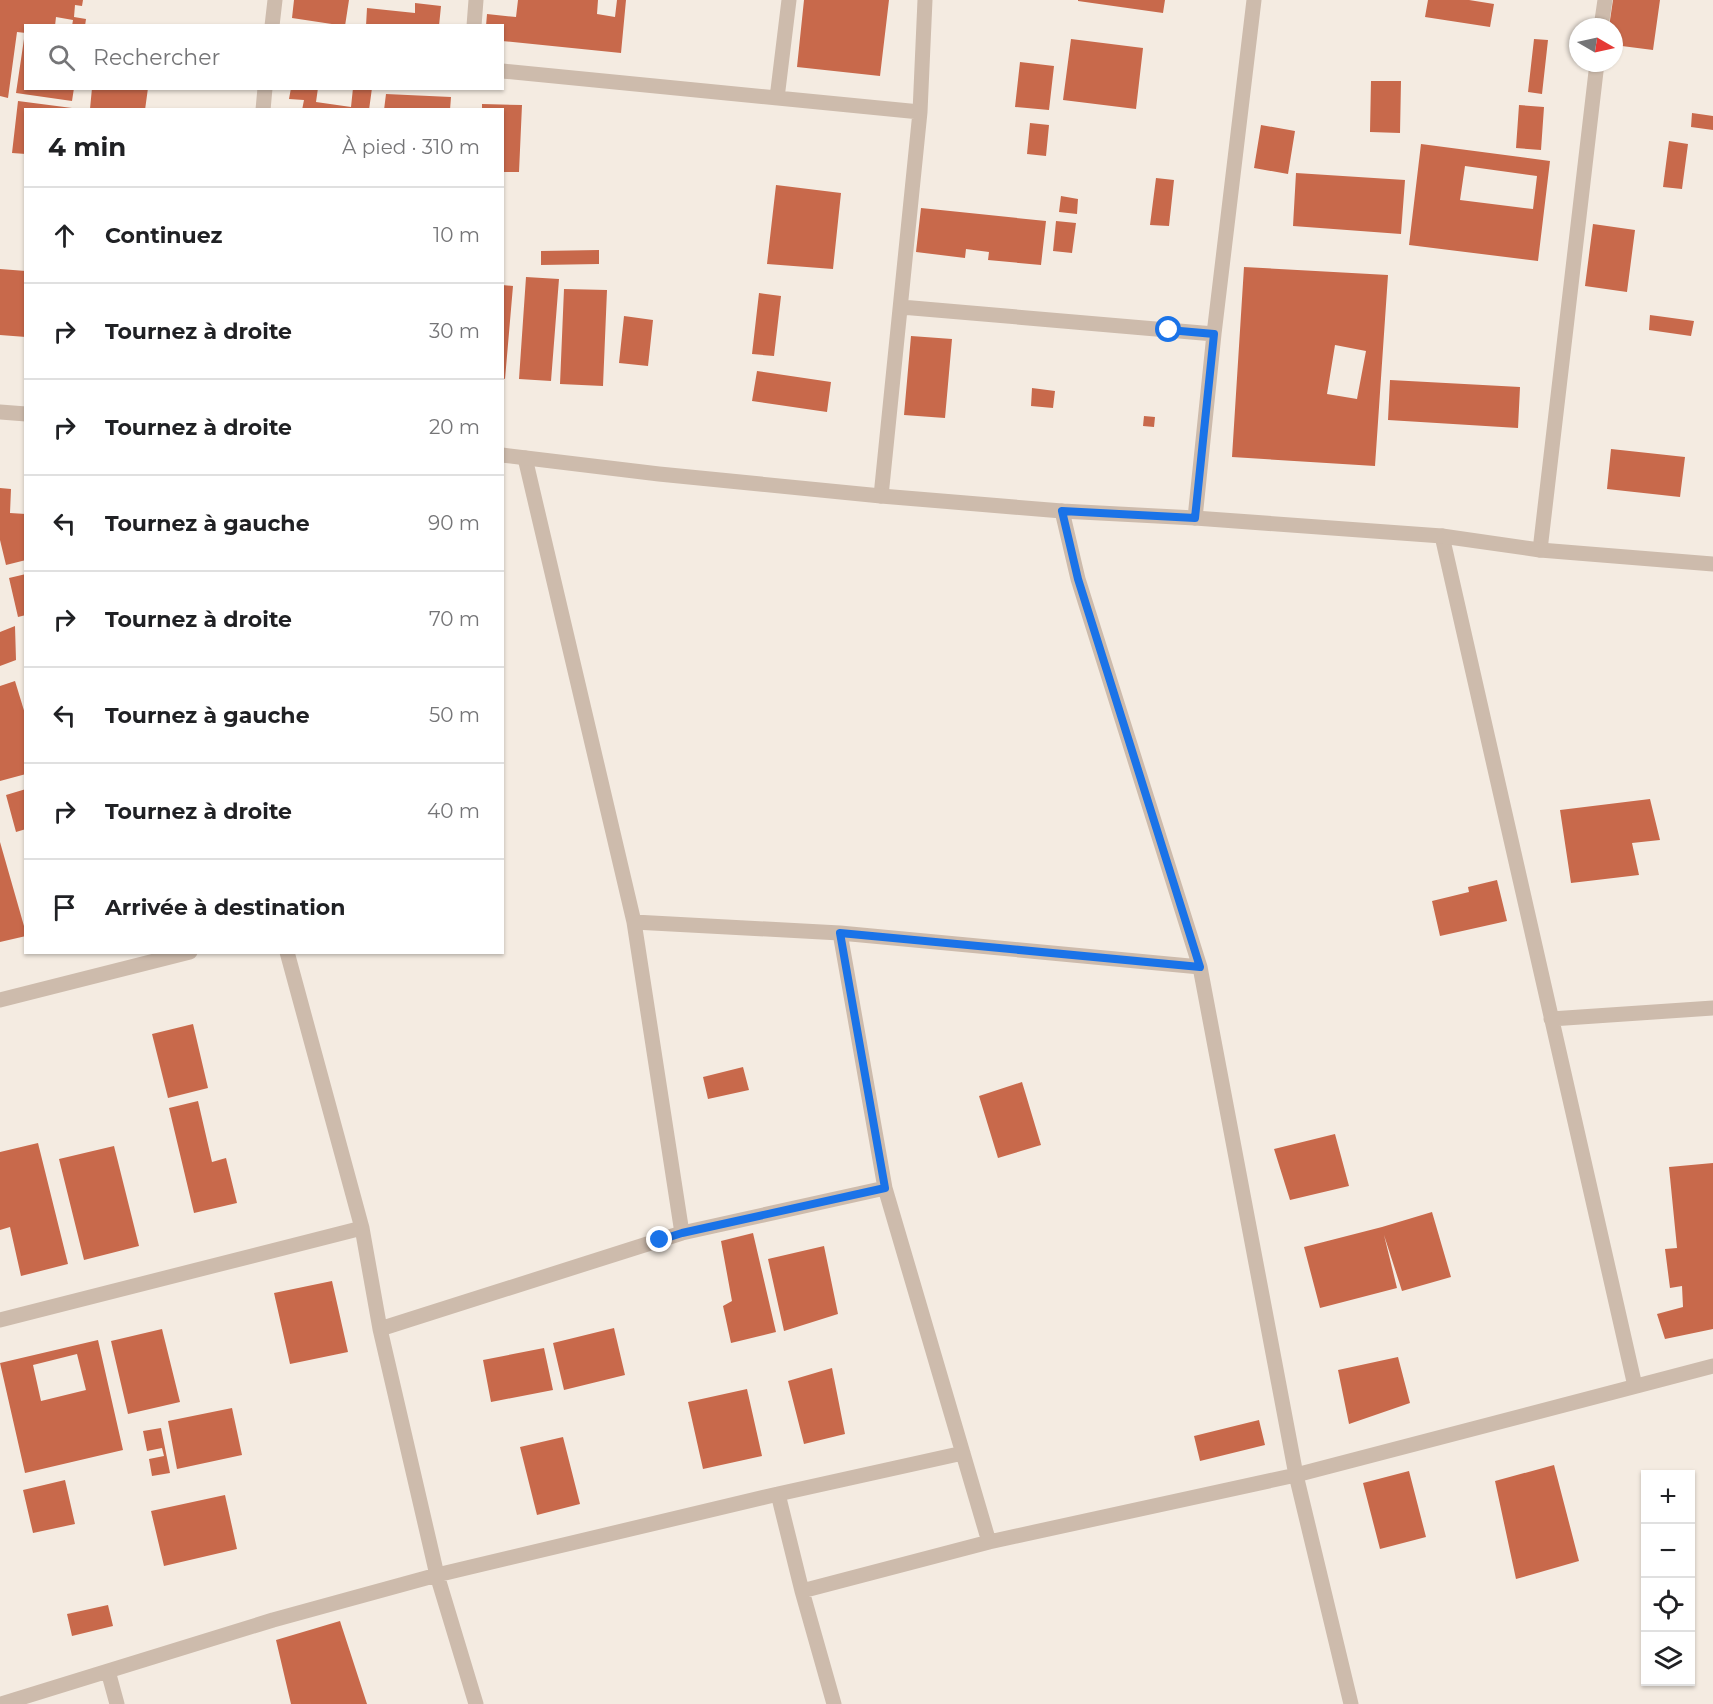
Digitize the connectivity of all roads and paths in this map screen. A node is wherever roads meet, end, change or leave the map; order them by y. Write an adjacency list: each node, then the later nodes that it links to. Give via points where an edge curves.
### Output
1 (274, 0): 8 (street)
2 (476, 0): 9 (street)
3 (789, 0): 13 (street)
4 (926, 0): 15 (street)
5 (1254, 0): 17 (street)
6 (1605, 0): 7 (street)
7 (1602, 18)
8 (272, 24)
9 (474, 24)
10 (504, 71): 13 (street)
11 (1596, 72): 26 (street)
12 (265, 90): 14 (street)
13 (777, 98): 15 (street)
14 (263, 108)
15 (920, 112): 16 (street)
16 (901, 307): 17 (street); 22 (street)
17 (1214, 334): 24 (street)
18 (0, 412): 19 (street)
19 (24, 414)
20 (504, 455): 21 (street)
21 (525, 458): 22 (street); 28 (street)
22 (881, 496): 23 (street)
23 (1062, 511): 24 (street); 32 (street, via 1078,579)
24 (1195, 518): 25 (street)
25 (1442, 536): 26 (street); 35 (street)
26 (1540, 550): 27 (street)
27 (1713, 564)
28 (634, 922): 29 (street); 38 (street)
29 (840, 933): 32 (street); 36 (street)
30 (181, 954): 33 (street)
31 (288, 954): 37 (street)
32 (1200, 967): 44 (street)
33 (0, 1000)
34 (1713, 1008): 35 (street)
35 (1551, 1019): 42 (street)
36 (885, 1188): 38 (street); 43 (street)
37 (362, 1228): 39 (street); 40 (street)
38 (682, 1233): 40 (street)
39 (0, 1320)
40 (381, 1329): 47 (street)
41 (1713, 1366): 42 (street)
42 (1635, 1386): 44 (street)
43 (963, 1453): 45 (street); 46 (street)
44 (1296, 1475): 46 (street); 54 (street)
45 (778, 1494): 47 (street); 48 (street)
46 (989, 1542): 48 (street)
47 (437, 1575): 49 (street); 52 (street)
48 (802, 1591): 53 (street)
49 (108, 1671): 50 (street); 51 (street)
50 (1, 1704)
51 (117, 1704)
52 (476, 1704)
53 (834, 1704)
54 (1351, 1704)

